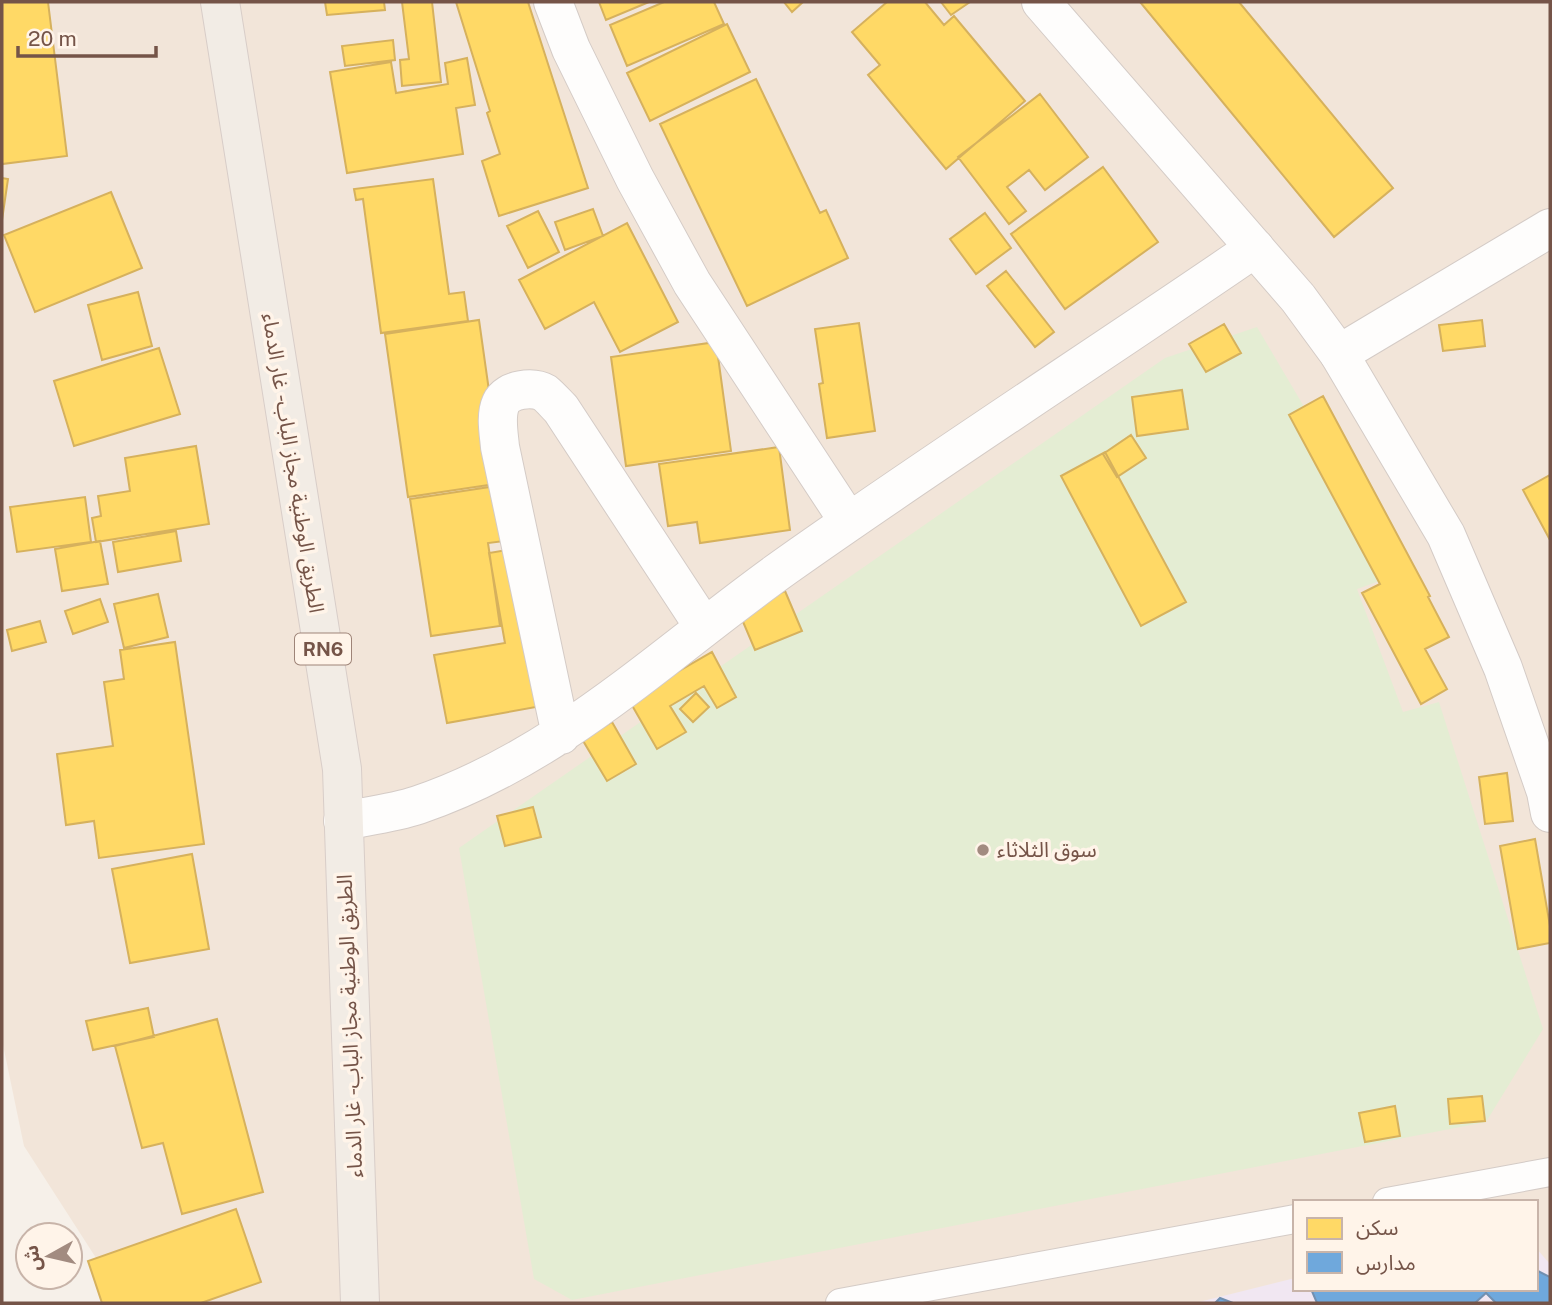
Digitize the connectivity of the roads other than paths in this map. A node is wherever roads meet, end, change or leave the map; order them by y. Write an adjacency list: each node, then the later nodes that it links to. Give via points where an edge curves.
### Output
1 (220, 2): 11 (main road, الطريق الوطنية مجاز الباب - غار الدماء / RN6, via 342,769)
2 (553, 2): 7 (street, via 571,49 692,284)
3 (1041, 2): 5 (street)
4 (1550, 228): 6 (street)
5 (1255, 248): 6 (street); 7 (street)
6 (1339, 354): 10 (street, via 1446,535 1503,668)
7 (849, 522): 8 (street)
8 (704, 627): 9 (street); 9 (street, via 561,409 544,392 511,393 501,402 500,447)
9 (561, 735): 11 (street, via 452,792 415,806)
10 (1550, 813)
11 (344, 821): 15 (main road, الطريق الوطنية مجاز الباب - غار الدماء / RN6)
12 (1550, 1171): 13 (lane)
13 (1398, 1200)
14 (1293, 1219): 16 (lane)
15 (360, 1303)
16 (840, 1303)

